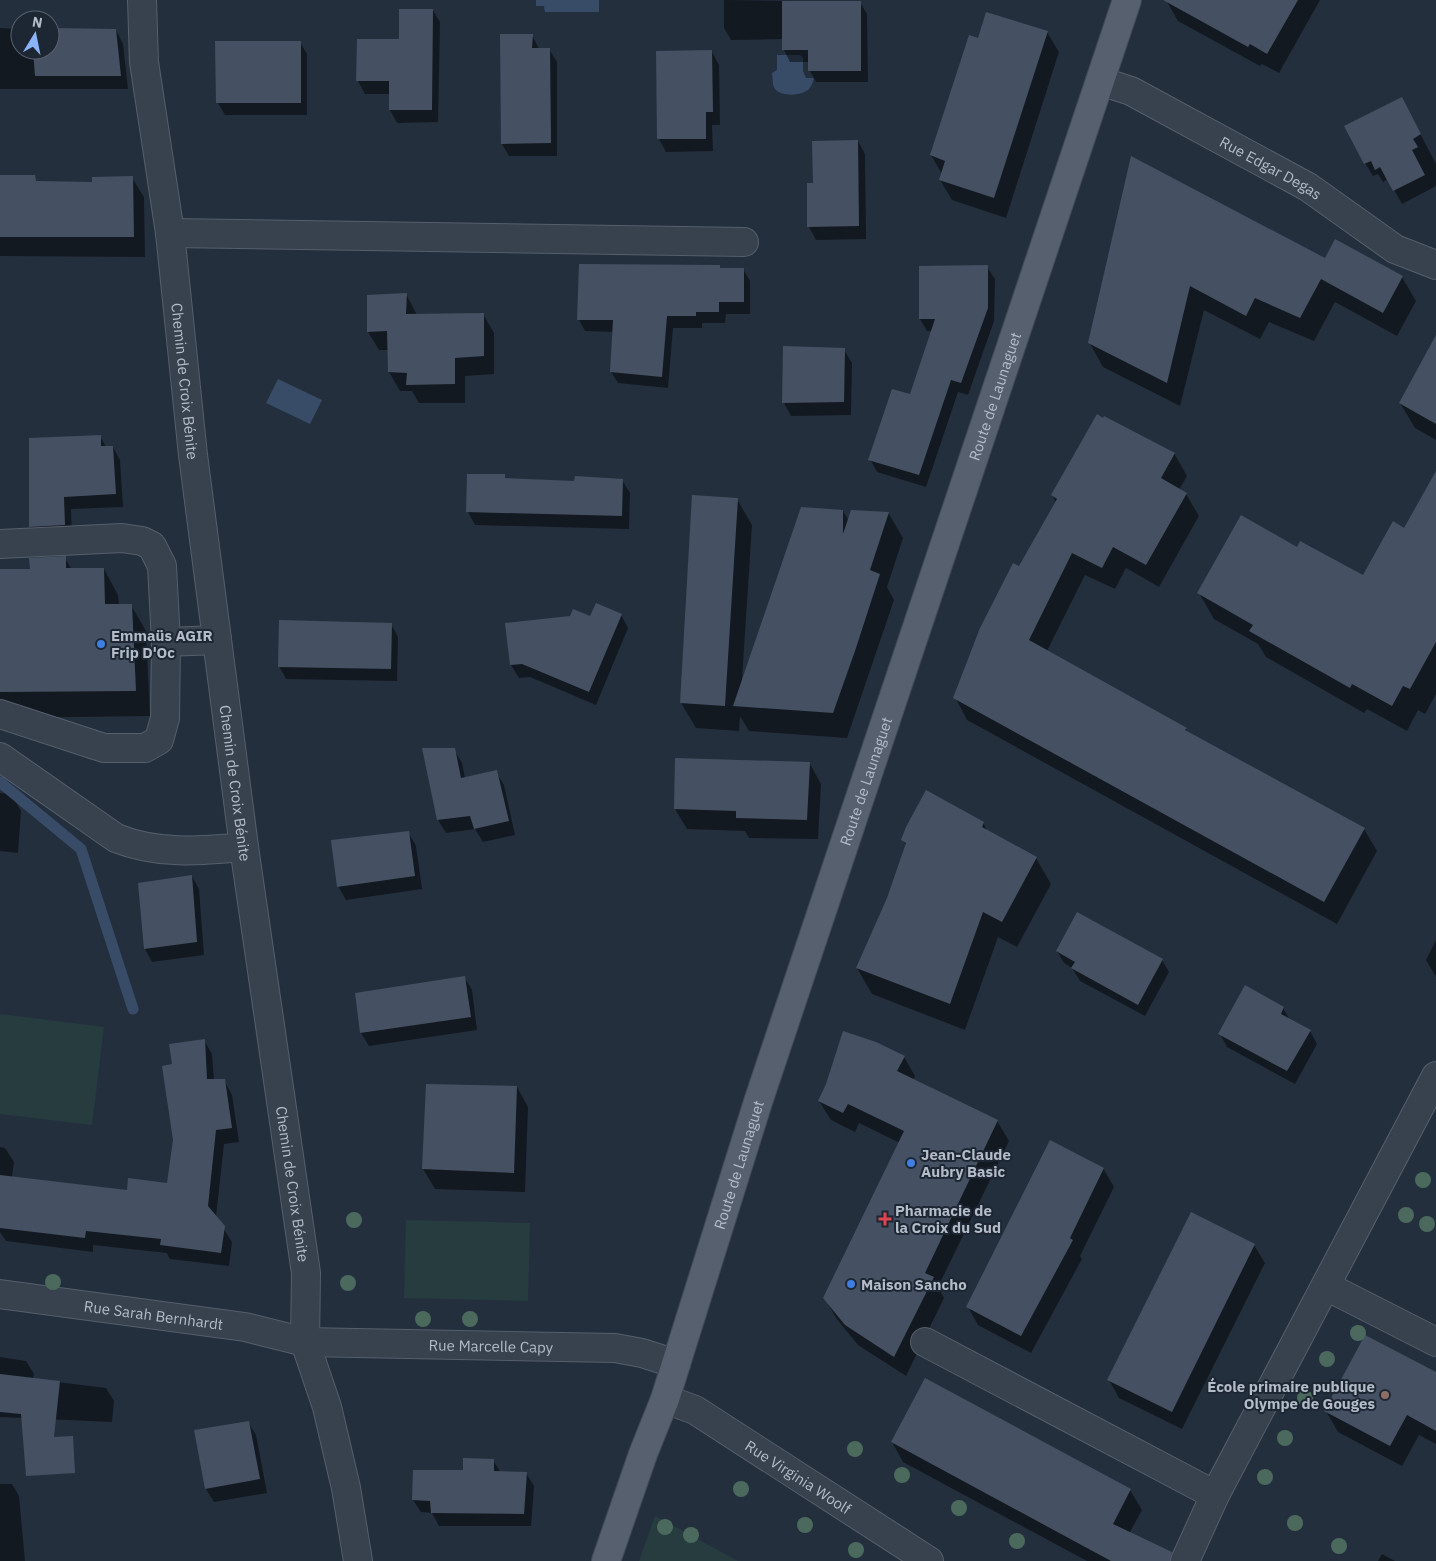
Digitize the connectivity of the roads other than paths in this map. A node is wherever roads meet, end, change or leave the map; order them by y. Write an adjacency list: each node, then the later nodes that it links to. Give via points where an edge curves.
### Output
1 (142, 0): 4 (street, Chemin de Croix Bénite, via 144,62)
2 (1127, 0): 3 (main road, Route de Launaguet)
3 (1100, 81): 6 (street, Rue Edgar Degas, via 1131,91 1300,183 1394,249); 19 (main road, Route de Launaguet, via 758,1102)
4 (170, 233): 5 (street); 8 (street, Chemin de Croix Bénite, via 193,455)
5 (744, 242)
6 (1436, 265)
7 (0, 544): 9 (street, via 122,538 152,546 162,566)
8 (217, 640): 9 (street); 12 (street, Chemin de Croix Bénite)
9 (166, 642): 10 (street, via 165,718 159,740 145,748 104,748)
10 (0, 714)
11 (0, 757): 12 (street, via 116,838 129,843 190,852)
12 (244, 847): 16 (street, Chemin de Croix Bénite, via 306,1273)
13 (1436, 1076): 14 (street)
14 (1326, 1286): 18 (street); 21 (street)
15 (0, 1294): 16 (street, Rue Sarah Bernhardt, via 245,1327)
16 (305, 1342): 19 (street, Rue Marcelle Capy, via 615,1348); 22 (street, Chemin de Croix Bénite, via 327,1407 346,1488)
17 (926, 1342): 21 (street)
18 (1436, 1342)
19 (676, 1364): 20 (main road, Route de Launaguet)
20 (665, 1400): 23 (main road, Route de Launaguet); 24 (street, Rue Virginia Woolf, via 695,1410)
21 (1215, 1495): 25 (street)
22 (358, 1561)
23 (606, 1561)
24 (929, 1561)
25 (1185, 1561)

